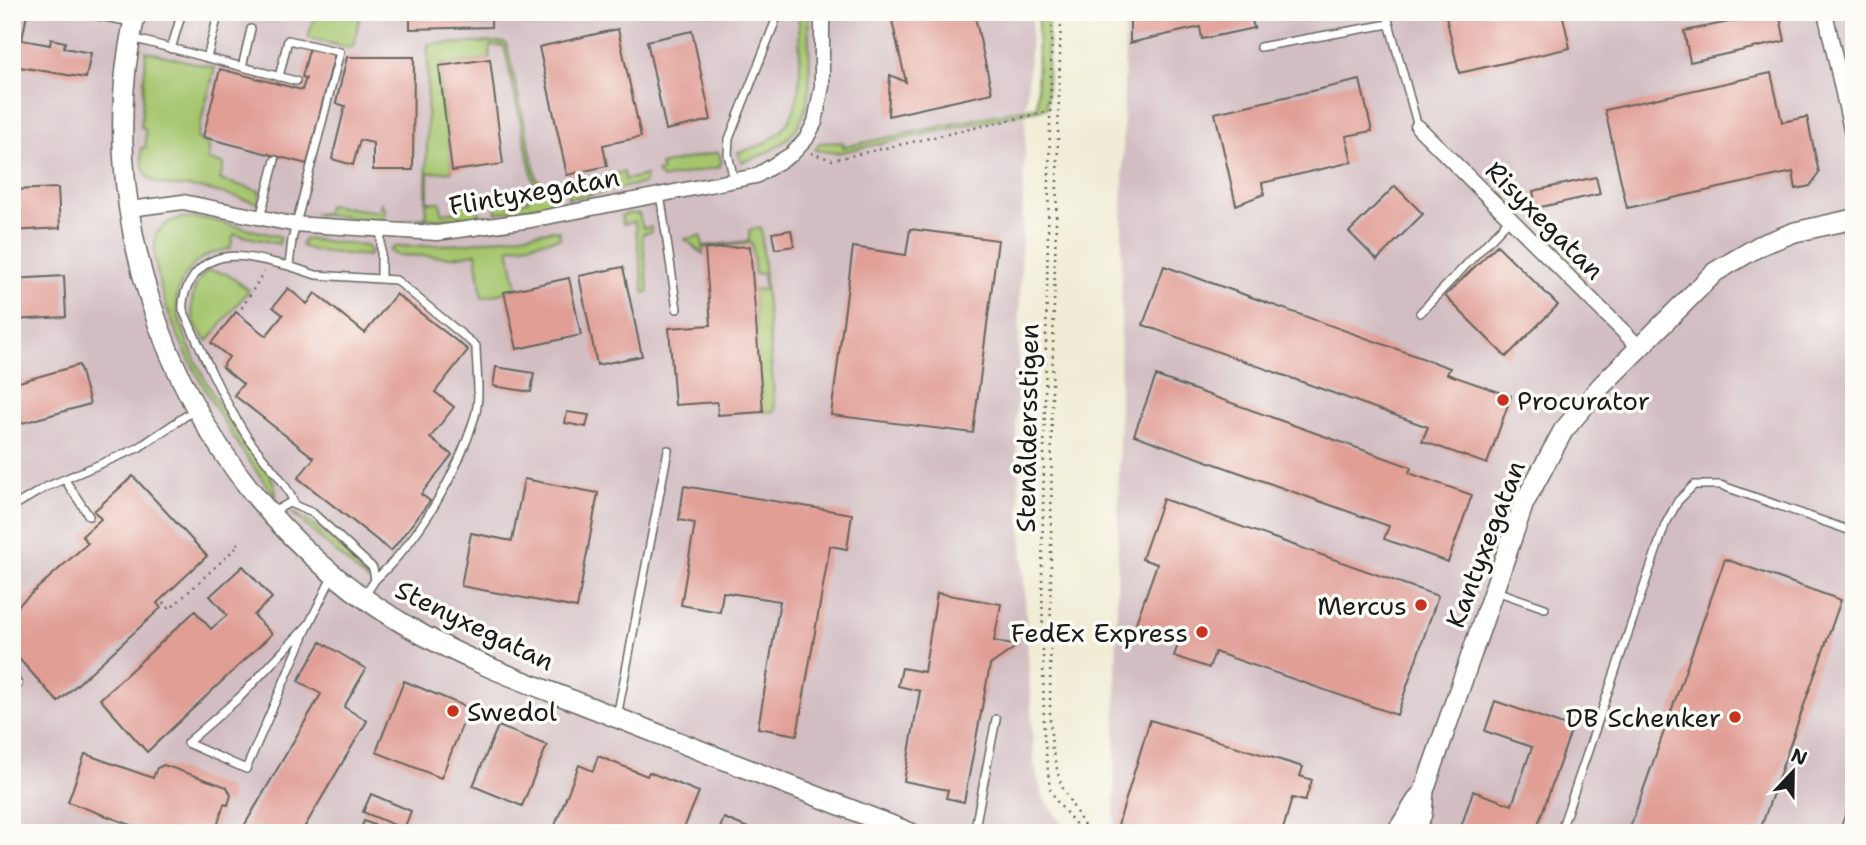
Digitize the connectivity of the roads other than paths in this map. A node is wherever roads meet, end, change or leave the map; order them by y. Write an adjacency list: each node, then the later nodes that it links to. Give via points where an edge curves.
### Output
1 (77, 12): 8 (lane)
2 (182, 12): 12 (lane)
3 (779, 12): 20 (lane, via 729,139)
4 (822, 12): 20 (street, Flintyxegatan, via 822,86 815,122 799,146 776,166)
5 (1386, 12): 9 (lane)
6 (1825, 12): 18 (street)
7 (217, 19): 13 (lane)
8 (134, 24): 12 (lane); 22 (street, Stenyxegatan, via 123,126)
9 (1389, 24): 11 (lane); 17 (lane)
10 (251, 29): 14 (lane)
11 (1260, 47)
12 (172, 49): 13 (lane)
13 (207, 58): 14 (lane)
14 (242, 67): 15 (lane)
15 (279, 77): 16 (lane); 26 (lane, via 288,40 340,52)
16 (296, 81)
17 (1418, 127): 24 (street, Risyxegatan)
18 (1854, 143)
19 (275, 160): 23 (lane)
20 (734, 180): 21 (street, Flintyxegatan)
21 (660, 194): 27 (street, Flintyxegatan, via 482,228); 30 (lane)
22 (130, 209): 23 (street, Flintyxegatan, via 183,202); 33 (street, Stenyxegatan, via 139,264 155,317)
23 (260, 218): 26 (street, Flintyxegatan)
24 (1510, 219): 31 (lane); 32 (street, Risyxegatan)
25 (1854, 219): 32 (street, Kantyxegatan, via 1795,232 1735,259 1697,289)
26 (297, 225): 27 (street, Flintyxegatan); 28 (lane)
27 (381, 232): 29 (lane)
28 (289, 266): 29 (lane, via 316,275); 36 (lane, via 232,254 216,257 190,281 183,310 216,385 246,435 287,486)
29 (381, 279): 42 (lane, via 396,280 476,346 476,414 438,502 399,558)
30 (677, 309)
31 (1420, 313)
32 (1639, 348): 43 (street, Kantyxegatan, via 1589,399 1543,465 1524,503)
33 (196, 410): 35 (lane, via 138,448); 38 (street, Stenyxegatan, via 235,473)
34 (668, 450): 49 (lane)
35 (65, 480): 37 (lane); 39 (lane)
36 (294, 503): 38 (lane); 42 (lane, via 313,513 373,568)
37 (12, 507)
38 (270, 514): 41 (street, Stenyxegatan)
39 (89, 516)
40 (1854, 531): 57 (lane, via 1720,485 1694,485 1678,500 1665,525)
41 (333, 575): 44 (street, Stenyxegatan); 46 (lane)
42 (375, 580): 44 (lane)
43 (1494, 590): 45 (lane); 51 (street, Kantyxegatan)
44 (363, 598): 49 (street, Stenyxegatan, via 426,637)
45 (1545, 608)
46 (309, 624): 46 (lane, via 240,697 187,743 246,769)
47 (12, 676): 48 (lane)
48 (18, 684)
49 (617, 718): 53 (street, Stenyxegatan)
50 (996, 719): 54 (lane)
51 (1424, 790): 55 (street, Kantyxegatan); 56 (street, Kantyxegatan, via 1422,814)
52 (1854, 803): 58 (lane)
53 (911, 833)
54 (974, 833)
55 (1396, 833)
56 (1413, 833)
57 (1560, 833)
58 (1843, 833)

